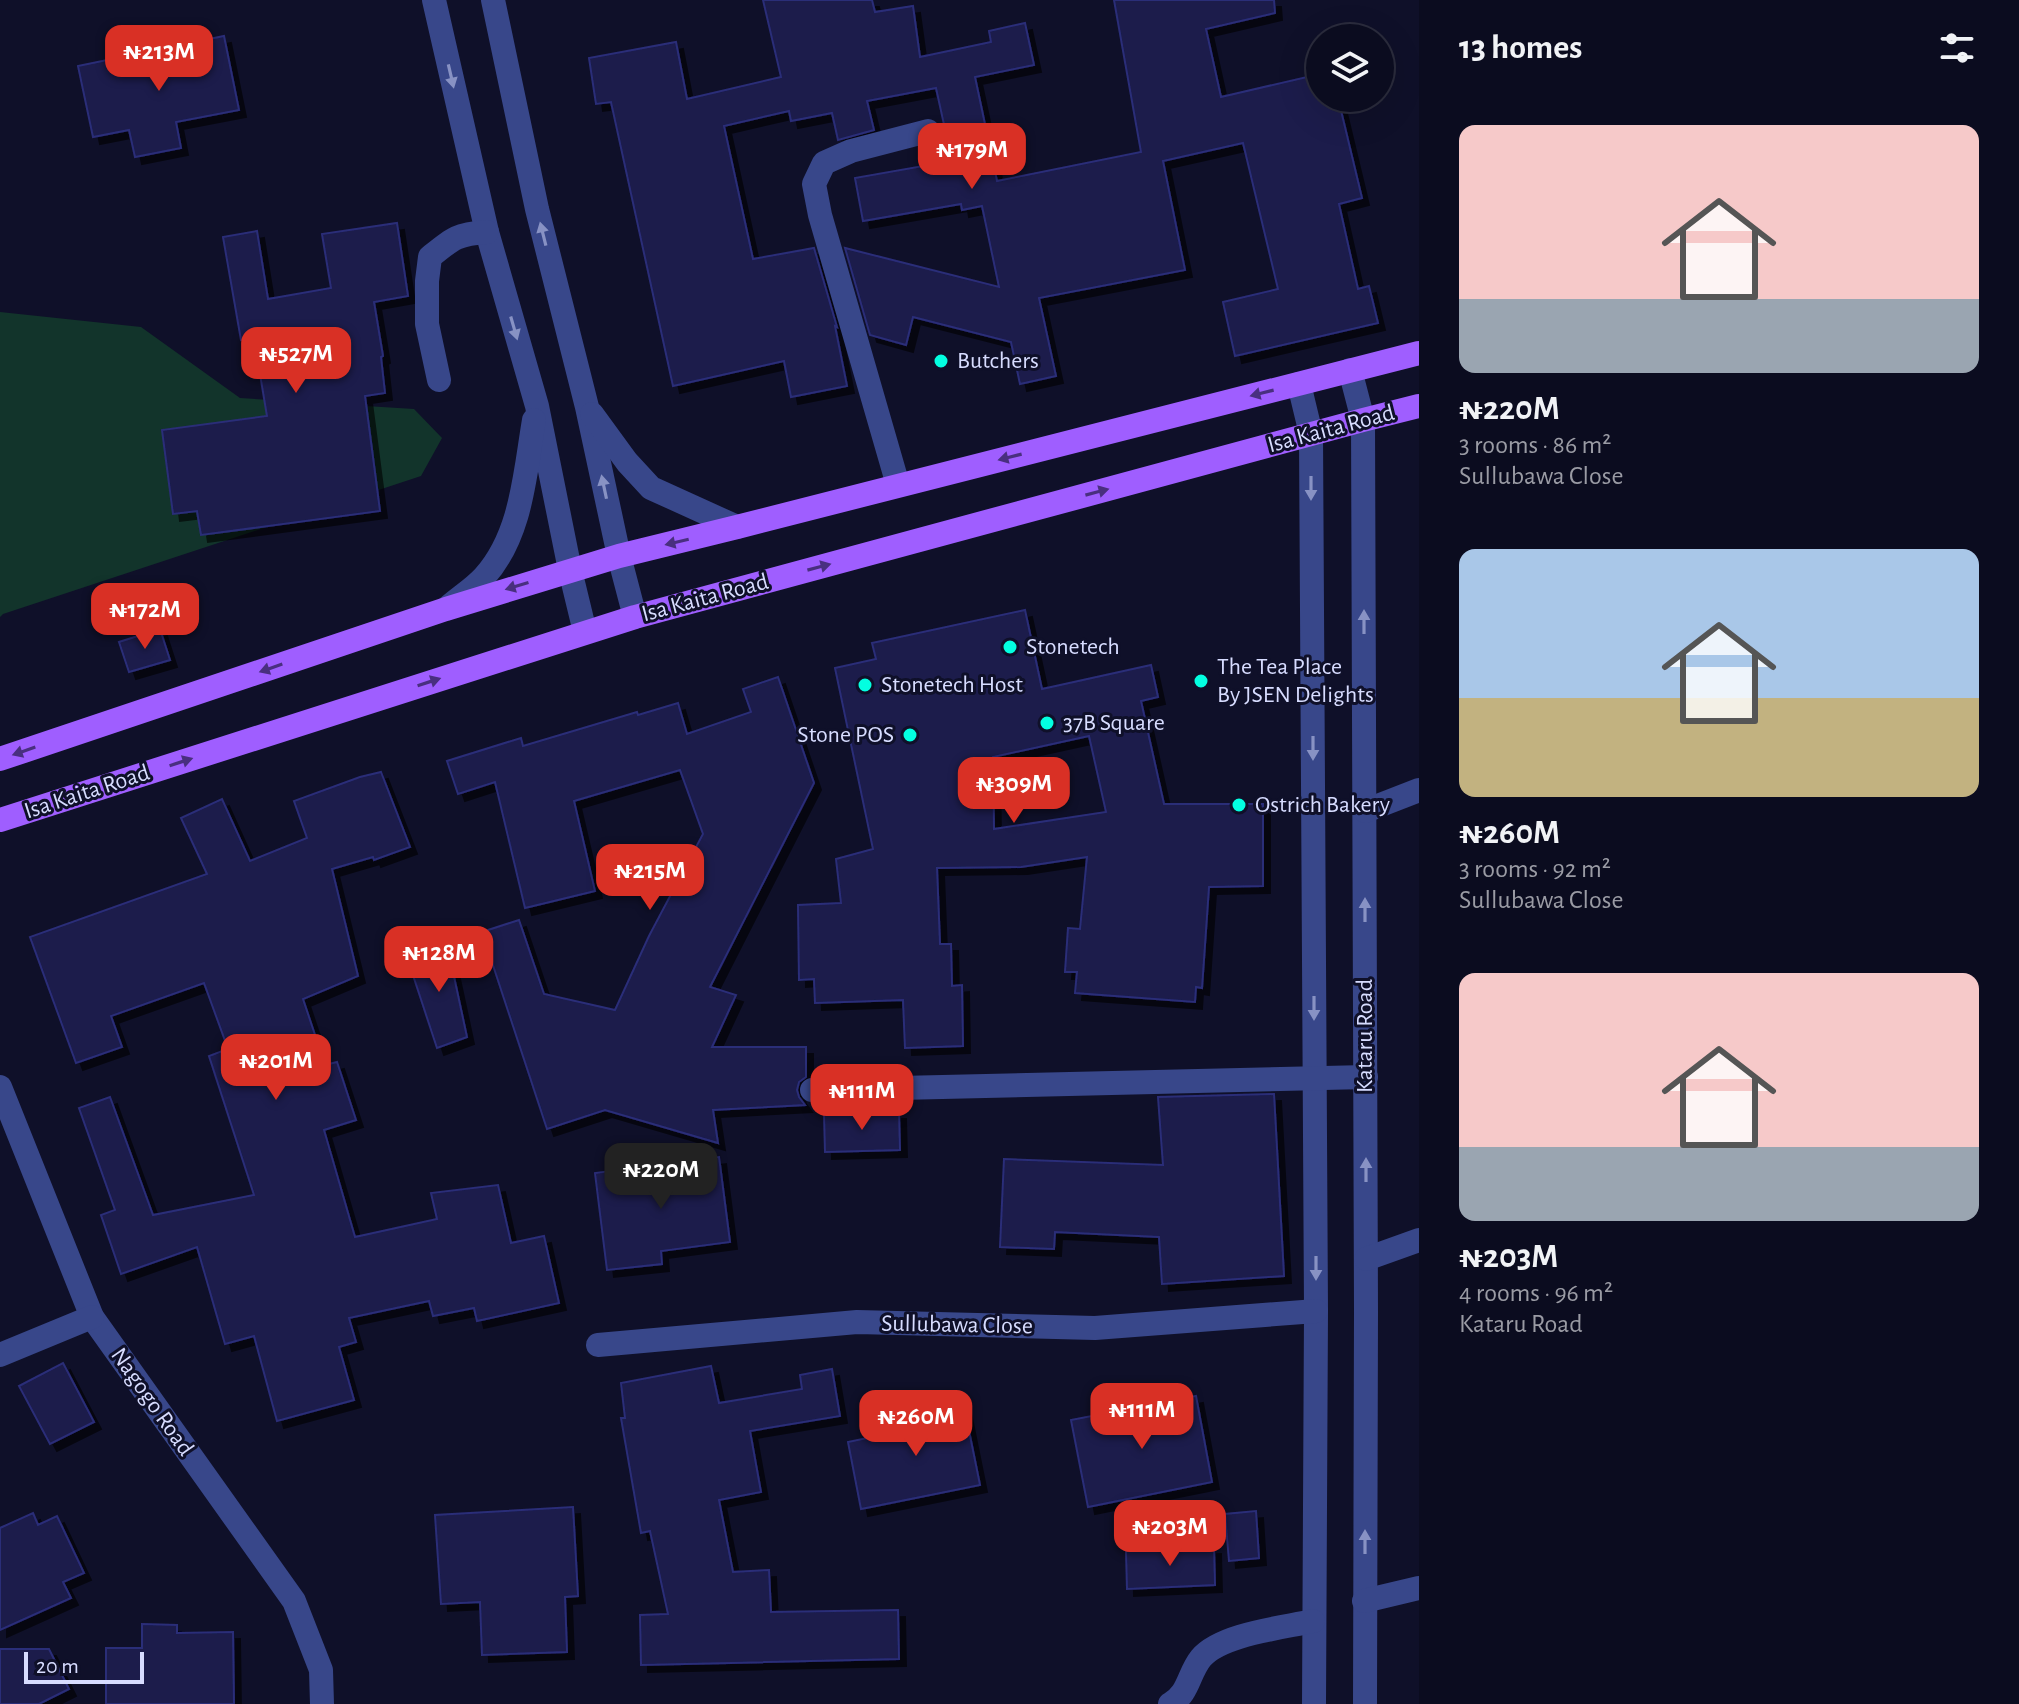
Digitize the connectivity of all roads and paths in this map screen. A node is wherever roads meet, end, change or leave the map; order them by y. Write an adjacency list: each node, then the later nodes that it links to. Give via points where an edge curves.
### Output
1 (434, 0): 4 (street, one-way to 4)
2 (493, 0): 11 (street, one-way to 2, via 537,209)
3 (928, 131): 14 (street, via 824,163 814,184)
4 (487, 232): 7 (street, via 464,234 430,257 427,324); 9 (street, one-way to 9)
5 (1419, 353): 6 (main road)
6 (1350, 370): 8 (main road); 12 (street, Kataru Road)
7 (439, 380)
8 (1299, 384): 13 (street, Kataru Road); 14 (main road, one-way to 14)
9 (537, 406): 17 (street); 18 (street, via 520,502 506,543 484,576)
10 (1419, 406): 12 (main road, Isa Kaita Road)
11 (587, 407): 15 (street, via 651,488); 16 (street, one-way to 11)
12 (1363, 420): 13 (main road, Isa Kaita Road); 23 (street, Kataru Road, one-way to 12)
13 (1311, 434): 19 (main road, Isa Kaita Road, one-way to 13); 26 (street, Kataru Road, one-way to 26)
14 (898, 485): 15 (main road)
15 (737, 527): 16 (main road, one-way to 16)
16 (619, 556): 17 (main road); 19 (street)
17 (570, 570): 18 (main road, one-way to 18); 20 (street)
18 (446, 609): 21 (main road, one-way to 21)
19 (635, 617): 20 (main road, Isa Kaita Road)
20 (585, 632): 24 (main road, Isa Kaita Road, one-way to 20)
21 (0, 759)
22 (1419, 790): 23 (street)
23 (1365, 811): 25 (street, Kataru Road, one-way to 23)
24 (0, 820)
25 (1366, 1077): 26 (street); 30 (street, Kataru Road, one-way to 25)
26 (1315, 1078): 28 (street); 31 (street, Kataru Road, one-way to 31)
27 (0, 1087): 32 (street, Nagogo Road)
28 (812, 1090)
29 (1419, 1240): 30 (street)
30 (1366, 1259): 36 (street, Kataru Road, one-way to 30)
31 (1316, 1311): 33 (street, Sullubawa Close, via 1095,1328 857,1322); 37 (street, Kataru Road)
32 (92, 1317): 34 (street); 38 (street, Nagogo Road, via 294,1601 321,1670)
33 (598, 1345)
34 (0, 1355)
35 (1419, 1588): 36 (street)
36 (1364, 1601): 41 (street, Kataru Road)
37 (1313, 1621): 39 (street, via 1224,1641 1201,1658 1179,1699); 40 (street, Kataru Road)
38 (322, 1704)
39 (1170, 1704)
40 (1314, 1704)
41 (1365, 1704)

